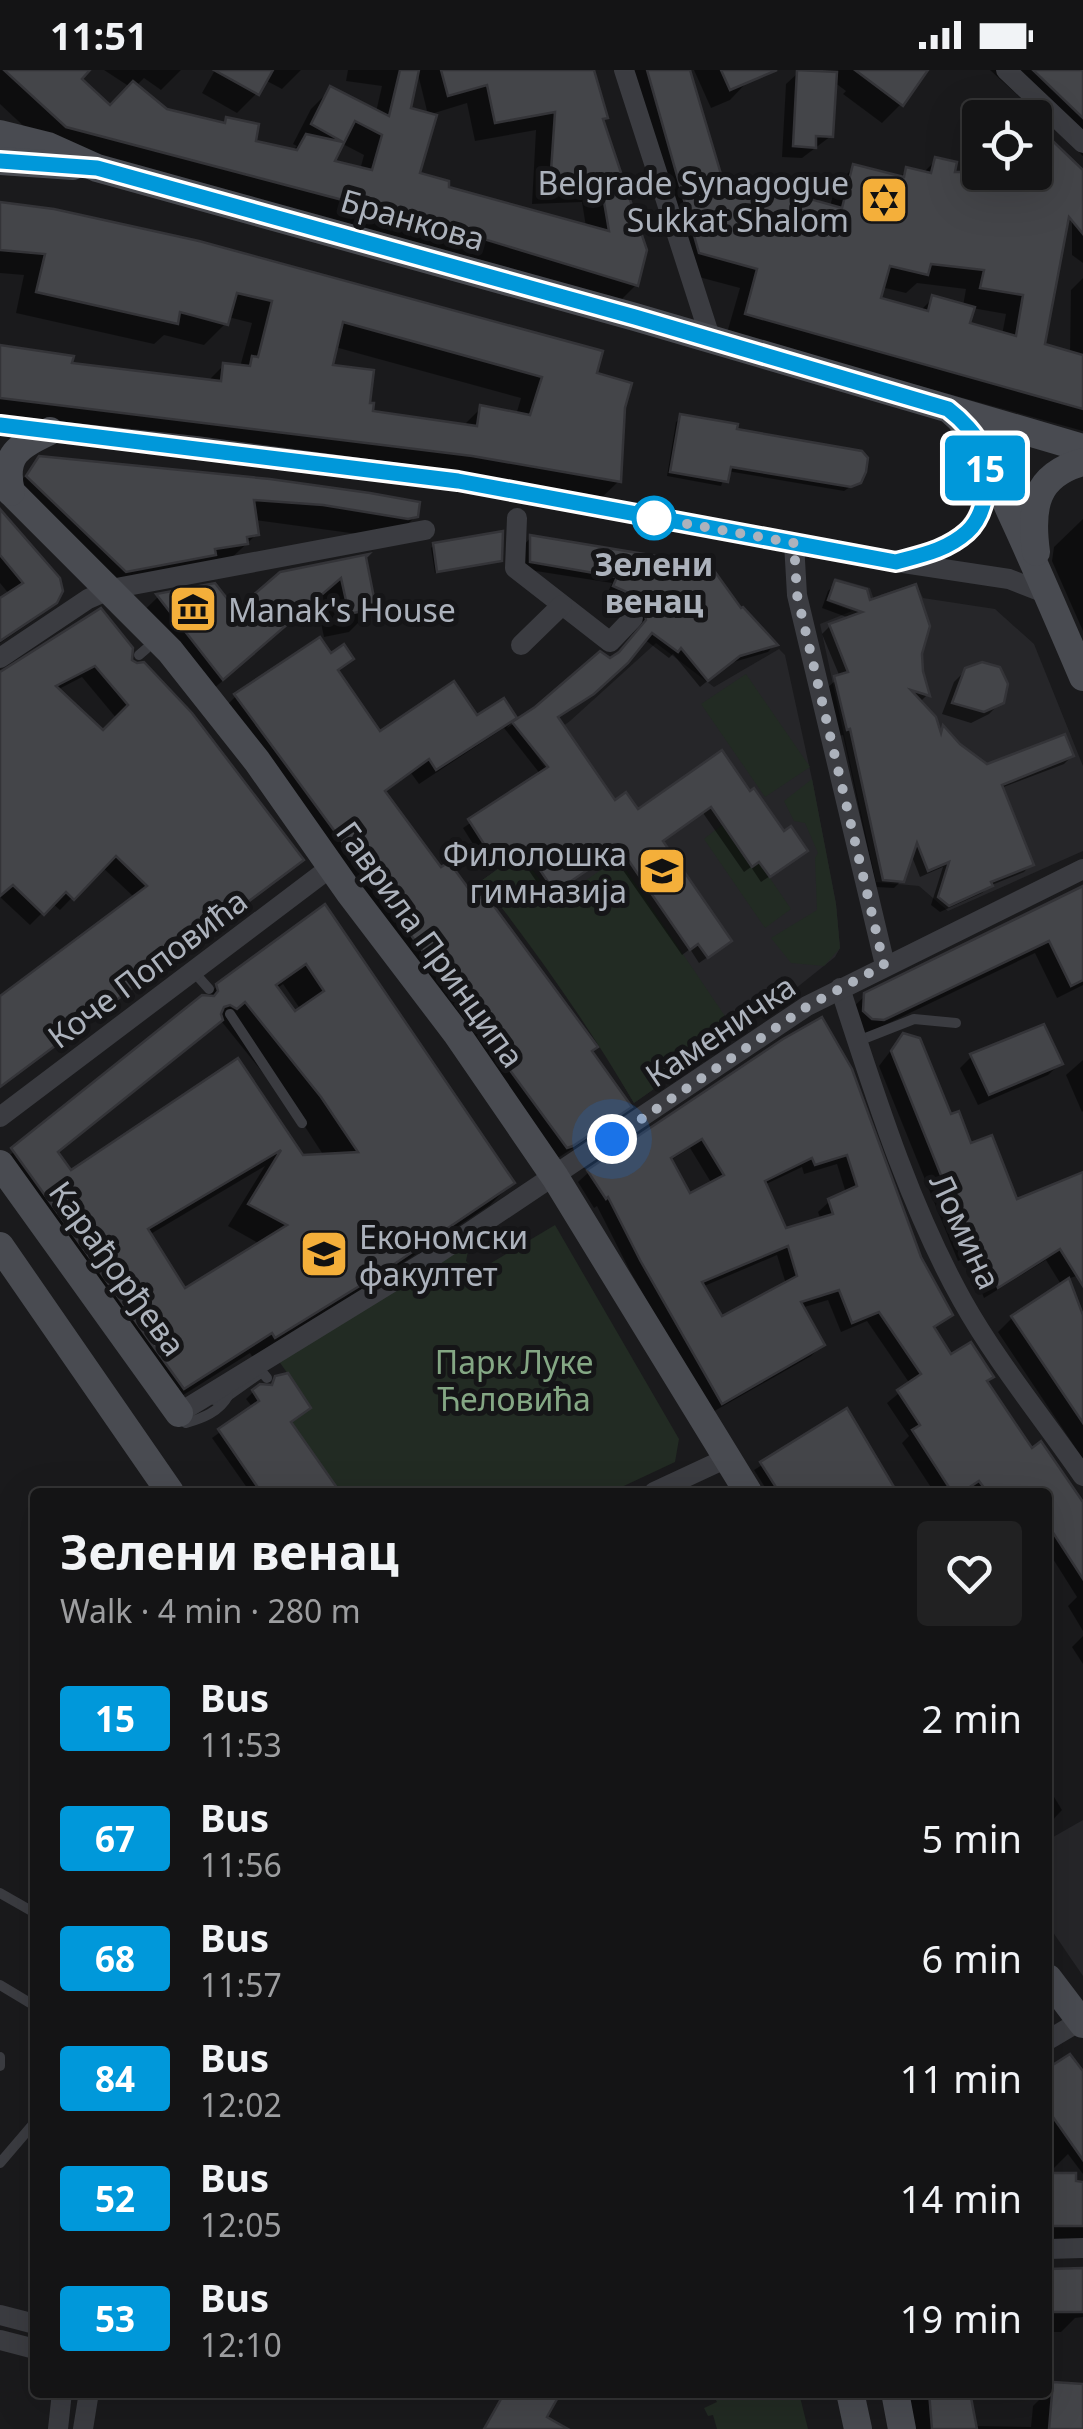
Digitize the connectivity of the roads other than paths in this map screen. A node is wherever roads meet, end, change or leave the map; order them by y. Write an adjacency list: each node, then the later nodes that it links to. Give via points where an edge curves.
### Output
1 (624, 70): 5 (street)
2 (1006, 70): 4 (street)
3 (2, 140): 5 (street, Бранкова)
4 (1083, 143)
5 (710, 340): 6 (street)
6 (948, 409): 9 (street); 10 (street)
7 (0, 425): 8 (street)
8 (50, 431): 12 (street, via 13,454); 15 (street, via 458,481)
9 (1083, 448)
10 (982, 450): 16 (street, via 985,492 974,524 948,545); 17 (street)
11 (1083, 462): 17 (street, via 1051,477 1036,498 1033,520)
12 (5, 487): 18 (street, Гаврила Принципа)
13 (518, 518): 19 (street, via 515,568)
14 (425, 530): 18 (street)
15 (794, 543): 16 (street); 26 (street, via 797,595)
16 (896, 562): 17 (street)
17 (1044, 584): 23 (street)
18 (110, 589): 22 (street); 24 (street, Гаврила Принципа, via 222,717)
19 (562, 605): 20 (street, via 610,642); 21 (street)
20 (633, 618)
21 (522, 645)
22 (0, 658)
23 (1083, 678)
24 (331, 866): 27 (street, Коче Поповића); 36 (street, Гаврила Принципа)
25 (1083, 869): 26 (street)
26 (884, 965): 28 (street)
27 (193, 971): 29 (lane); 33 (street, Коче Поповића)
28 (840, 988): 32 (street, Ломина); 36 (street, Каменичка)
29 (209, 989)
30 (230, 1014): 34 (lane)
31 (956, 1023): 32 (lane, via 914,1019)
32 (858, 1041): 42 (street, Ломина, via 946,1270)
33 (0, 1117)
34 (302, 1123)
35 (0, 1164): 40 (street, Карађорђева)
36 (555, 1177): 40 (street, Каменичка); 41 (street, Гаврила Принципа)
37 (0, 1246): 43 (street)
38 (267, 1378): 39 (lane, via 262,1372)
39 (228, 1396)
40 (179, 1414)
41 (727, 1458): 44 (street); 45 (street, Гаврила Принципа)
42 (1083, 1476)
43 (167, 1488)
44 (663, 1488)
45 (746, 1488)
46 (0, 1893): 47 (lane)
47 (30, 1910)
48 (1052, 1983): 51 (street)
49 (0, 1985): 50 (lane)
50 (30, 2003)
51 (1082, 2022): 52 (street)
52 (1052, 2038)
53 (0, 2057): 54 (lane)
54 (0, 2066)
55 (30, 2128): 56 (lane)
56 (0, 2163)
57 (1083, 2248): 58 (street)
58 (1052, 2249)
59 (0, 2315): 60 (street)
60 (30, 2323)
61 (0, 2340): 62 (street)
62 (30, 2348)
63 (61, 2398): 67 (street)
64 (88, 2398): 68 (street)
65 (851, 2398): 69 (street)
66 (896, 2398): 70 (street)
67 (58, 2429)
68 (82, 2429)
69 (858, 2429)
70 (902, 2429)

